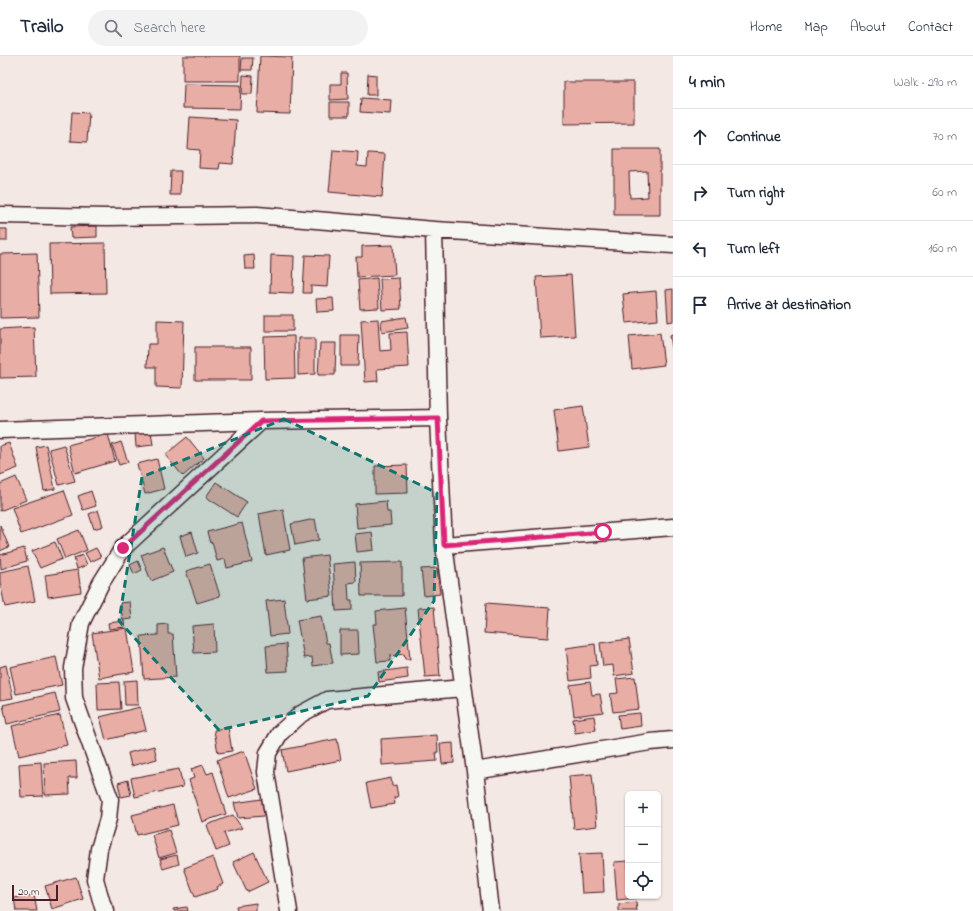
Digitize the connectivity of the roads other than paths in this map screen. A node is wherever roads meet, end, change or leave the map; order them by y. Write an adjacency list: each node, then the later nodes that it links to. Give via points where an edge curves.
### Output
1 (0, 215): 2 (street, via 257,215)
2 (434, 230): 3 (street); 4 (street)
3 (673, 245)
4 (438, 418): 5 (street); 8 (street)
5 (261, 421): 6 (street); 12 (street, via 123,548 100,582 82,623 73,668 74,698 110,798 95,879)
6 (0, 430)
7 (673, 527): 8 (street)
8 (444, 545): 9 (street)
9 (464, 688): 11 (street); 13 (street, via 327,700 301,714 280,733 268,753 266,772)
10 (673, 740): 11 (street)
11 (475, 771): 14 (street)
12 (106, 911)
13 (289, 911)
14 (491, 911)

